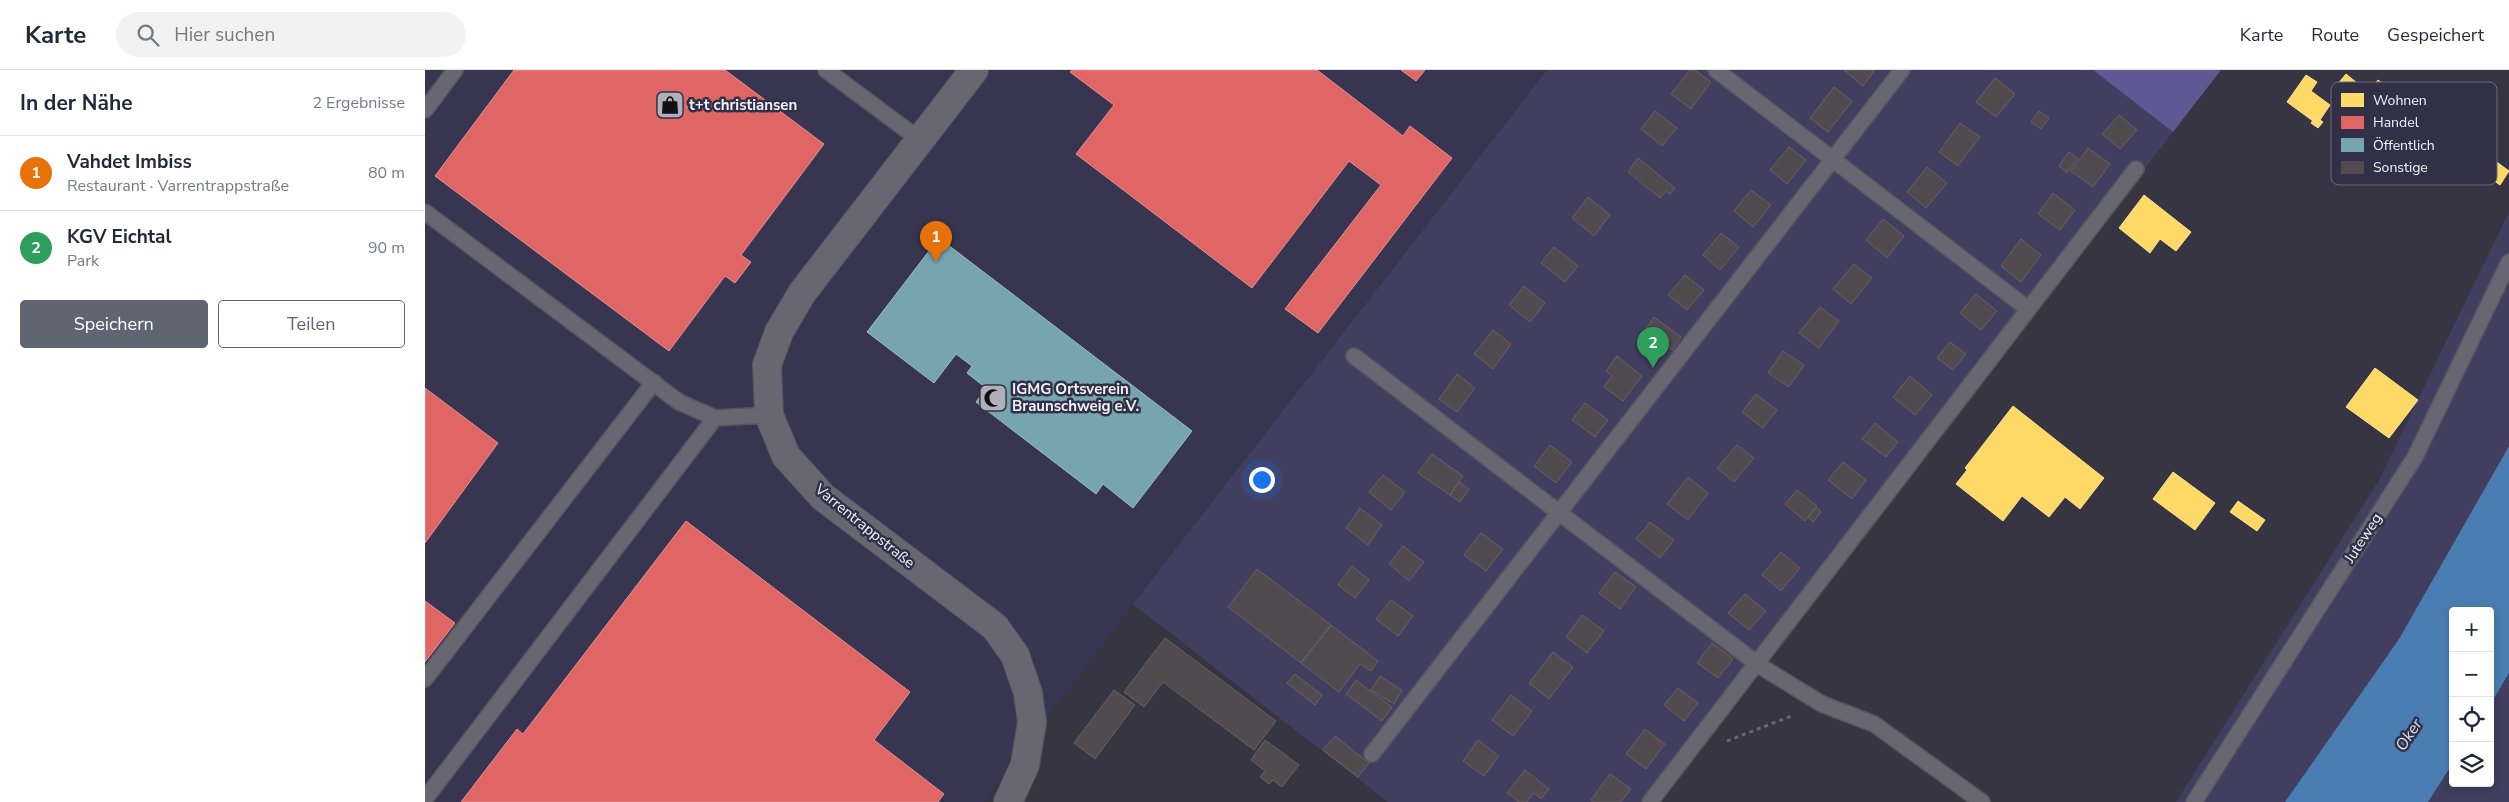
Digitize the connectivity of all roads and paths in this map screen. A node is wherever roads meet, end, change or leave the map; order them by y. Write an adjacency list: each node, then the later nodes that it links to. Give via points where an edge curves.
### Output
1 (455, 70): 6 (lane)
2 (826, 70): 7 (lane)
3 (974, 70): 7 (street, Varrentrappstraße)
4 (1716, 70): 8 (lane)
5 (1902, 70): 8 (lane)
6 (425, 110)
7 (920, 140): 15 (street, Varrentrappstraße, via 802,293 779,332 767,366)
8 (1834, 160): 12 (lane); 17 (lane)
9 (2136, 170): 12 (lane)
10 (425, 212): 14 (lane)
11 (2509, 262): 27 (lane, Juteweg, via 2415,457)
12 (2028, 310): 18 (lane)
13 (1354, 356): 17 (lane)
14 (653, 382): 16 (lane, via 679,402); 19 (lane)
15 (769, 415): 16 (lane); 24 (street, Varrentrappstraße, via 786,456 823,497 995,628 1015,655 1028,694 1032,722 1025,765)
16 (715, 418): 23 (lane)
17 (1560, 513): 18 (lane); 22 (lane)
18 (1757, 663): 20 (lane); 25 (lane)
19 (425, 679)
20 (1823, 704): 21 (path); 26 (lane, via 1874,724)
21 (1721, 743)
22 (1372, 754)
23 (425, 799)
24 (1008, 802)
25 (1650, 802)
26 (1982, 802)
27 (2194, 802)

